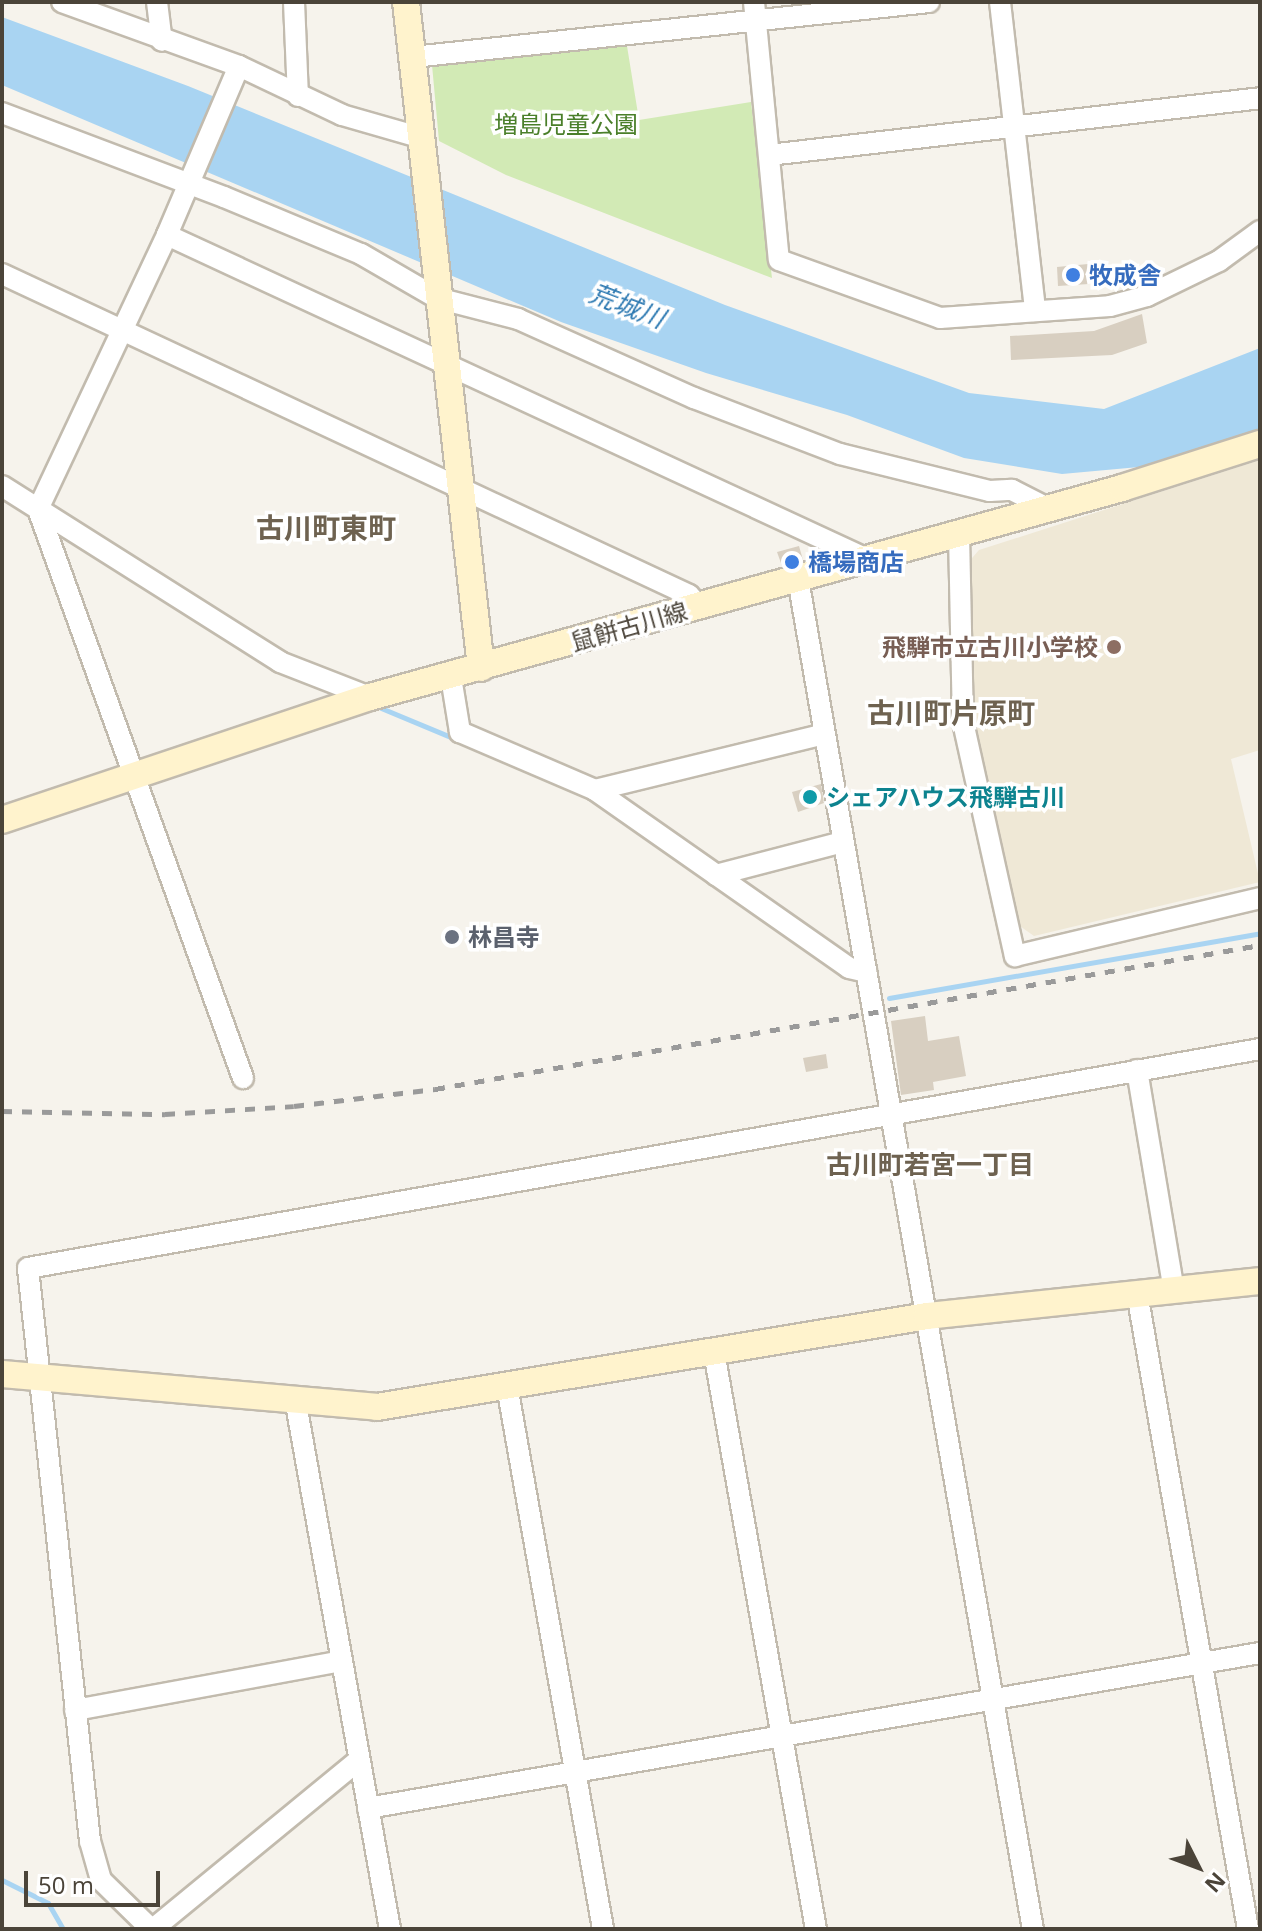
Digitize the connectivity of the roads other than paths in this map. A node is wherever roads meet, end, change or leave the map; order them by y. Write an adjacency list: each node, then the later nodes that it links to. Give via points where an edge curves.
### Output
1 (62, 2): 8 (street)
2 (157, 2): 8 (street)
3 (294, 2): 11 (street)
4 (406, 2): 9 (street)
5 (929, 2): 7 (street)
6 (1000, 2): 14 (street)
7 (755, 12): 9 (street); 16 (street)
8 (162, 41): 10 (street)
9 (413, 57): 15 (street)
10 (239, 66): 11 (street); 17 (street)
11 (298, 96): 15 (street)
12 (1260, 98): 14 (street)
13 (2, 113): 17 (street, via 137,162)
14 (1016, 125): 16 (street); 22 (street)
15 (422, 138): 21 (street)
16 (769, 155): 22 (street, via 779,260 940,318)
17 (188, 187): 19 (street); 21 (street, via 361,254)
18 (1260, 231): 22 (street, via 1219,261 1147,296 1110,306)
19 (167, 235): 23 (street); 24 (street)
20 (2, 274): 23 (street)
21 (436, 292): 24 (street); 28 (street, via 518,319 694,398 840,454 990,491 1012,490)
22 (1035, 311)
23 (122, 330): 27 (street); 29 (street)
24 (446, 364): 27 (street); 31 (street)
25 (1260, 444): 28 (street, 鼠餅古川線)
26 (2, 486): 29 (street)
27 (458, 487): 33 (street, via 689,595); 34 (street)
28 (1046, 507): 30 (street, 鼠餅古川線)
29 (38, 509): 36 (street, via 280,662); 38 (street)
30 (959, 534): 31 (street, 鼠餅古川線); 43 (street, via 963,722 1015,956)
31 (867, 559): 32 (street, 鼠餅古川線)
32 (798, 579): 33 (street, 鼠餅古川線); 37 (street)
33 (699, 606): 34 (street, 鼠餅古川線)
34 (481, 668): 35 (street, 鼠餅古川線)
35 (451, 677): 36 (street, 鼠餅古川線); 39 (street, via 460,732)
36 (370, 697): 38 (street, 鼠餅古川線)
37 (824, 734): 39 (street); 41 (street)
38 (132, 774): 40 (street, 鼠餅古川線); 47 (street)
39 (595, 790): 42 (street)
40 (2, 820)
41 (843, 842): 42 (street); 44 (street)
42 (716, 875): 44 (street, via 849,968)
43 (1260, 898)
44 (867, 972): 48 (street)
45 (1260, 1049): 46 (street)
46 (1137, 1070): 48 (street); 50 (street)
47 (243, 1078)
48 (891, 1112): 52 (street); 55 (street, via 28,1268)
49 (1260, 1281): 50 (street)
50 (1174, 1290): 51 (street)
51 (1137, 1293): 52 (street); 60 (street)
52 (927, 1316): 53 (street); 61 (street)
53 (714, 1352): 56 (street); 63 (street)
54 (2, 1374): 55 (street)
55 (41, 1378): 57 (street); 62 (street)
56 (507, 1386): 57 (street, via 377,1407); 65 (street)
57 (296, 1404): 59 (street)
58 (1260, 1653): 60 (street)
59 (342, 1661): 62 (street); 64 (street)
60 (1204, 1663): 61 (street); 72 (street)
61 (993, 1700): 63 (street); 71 (street)
62 (75, 1710): 67 (street, via 93,1859 101,1880)
63 (783, 1736): 65 (street); 70 (street)
64 (359, 1760): 66 (street); 67 (street)
65 (575, 1773): 66 (street); 69 (street)
66 (368, 1808): 68 (street)
67 (152, 1929)
68 (390, 1929)
69 (603, 1929)
70 (816, 1929)
71 (1033, 1929)
72 (1248, 1929)

